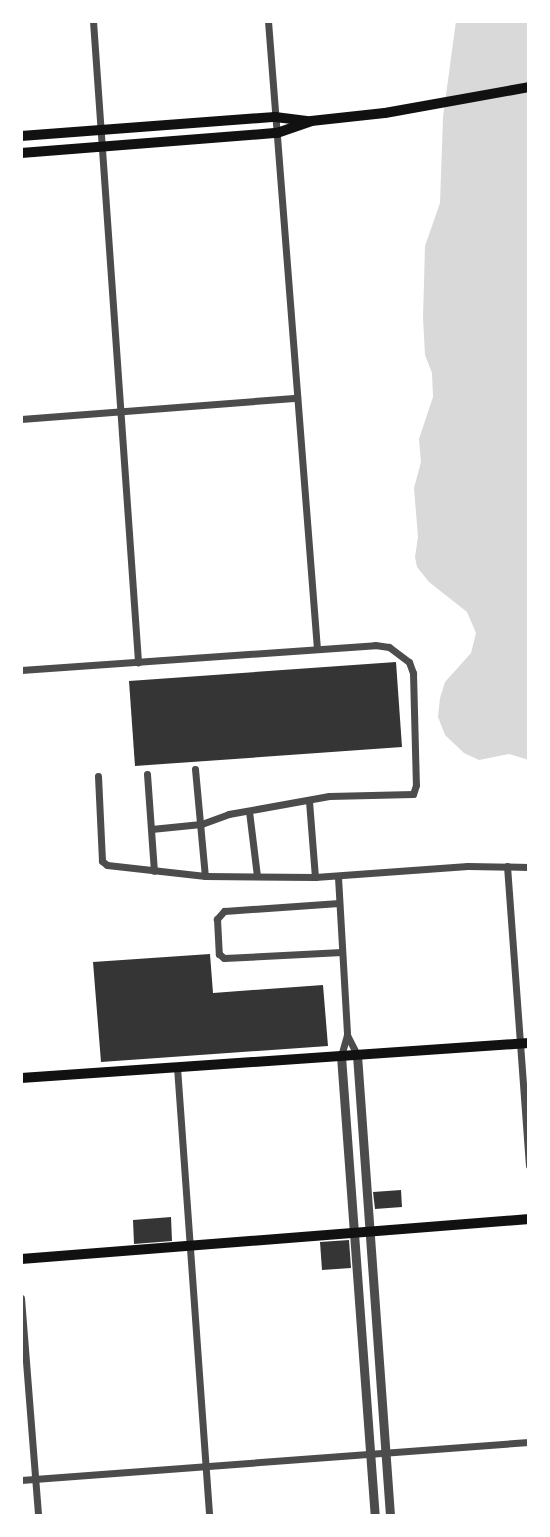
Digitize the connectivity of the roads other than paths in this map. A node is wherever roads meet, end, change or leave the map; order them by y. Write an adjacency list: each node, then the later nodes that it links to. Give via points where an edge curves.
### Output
1 (93, 21): 6 (street)
2 (268, 21): 4 (street)
3 (529, 87): 5 (main road)
4 (275, 117): 5 (main road); 6 (main road); 7 (street)
5 (311, 121): 7 (main road)
6 (101, 130): 8 (main road); 9 (street)
7 (277, 133): 9 (main road); 11 (street)
8 (21, 136)
9 (102, 147): 10 (main road); 12 (street)
10 (21, 153)
11 (297, 398): 12 (street); 14 (street)
12 (122, 411): 13 (street); 15 (street)
13 (21, 419)
14 (317, 649): 15 (street); 20 (street, via 374,645 400,654 413,673 415,791 408,796 330,796)
15 (138, 662): 16 (street)
16 (21, 670)
17 (195, 769): 22 (street)
18 (147, 775): 23 (street)
19 (98, 776): 26 (street, via 104,864)
20 (309, 801): 21 (street); 29 (street)
21 (249, 811): 22 (street); 28 (street)
22 (201, 824): 23 (street); 27 (street)
23 (151, 829): 26 (street)
24 (507, 866): 25 (street); 30 (street); 34 (street)
25 (529, 867)
26 (154, 871): 27 (street)
27 (205, 876): 28 (street)
28 (257, 876): 29 (street)
29 (315, 877): 30 (street)
30 (338, 877): 31 (street)
31 (339, 903): 32 (street); 32 (street, via 220,912 219,954 227,959)
32 (342, 952): 33 (street)
33 (347, 1035): 35 (street); 36 (street)
34 (524, 1043): 35 (main road); 39 (street)
35 (356, 1055): 36 (main road); 41 (street)
36 (341, 1056): 37 (main road); 42 (street)
37 (177, 1067): 38 (main road); 43 (street)
38 (21, 1078)
39 (529, 1165)
40 (529, 1219): 41 (main road)
41 (369, 1231): 42 (main road); 47 (street)
42 (355, 1233): 43 (main road); 48 (street)
43 (190, 1245): 44 (main road); 49 (street)
44 (21, 1259)
45 (21, 1298): 50 (street)
46 (529, 1441): 47 (street)
47 (386, 1452): 48 (street); 55 (street)
48 (371, 1453): 49 (street); 54 (street)
49 (206, 1466): 50 (street); 53 (street)
50 (35, 1479): 51 (street); 52 (street)
51 (21, 1480)
52 (38, 1516)
53 (209, 1516)
54 (375, 1516)
55 (390, 1516)

